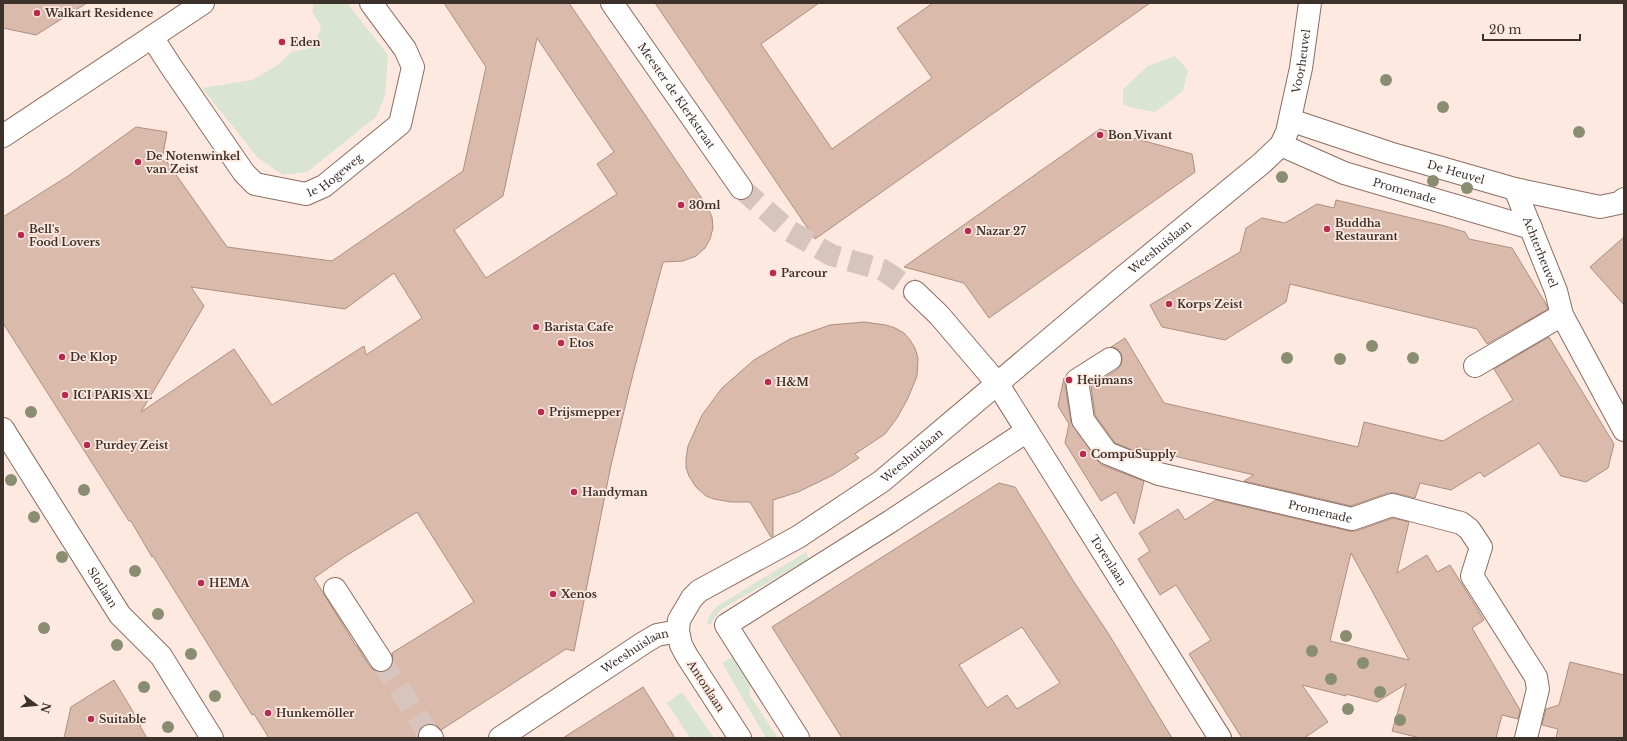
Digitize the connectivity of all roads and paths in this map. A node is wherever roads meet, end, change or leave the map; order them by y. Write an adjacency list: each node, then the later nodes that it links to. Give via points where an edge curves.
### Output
1 (203, 3): 5 (street)
2 (371, 3): 5 (street, 1e Hogeweg, via 405,49 412,67 400,124 324,186 306,194 255,184 244,173)
3 (612, 3): 9 (street, Meester de Klerkstraat)
4 (1310, 3): 6 (street, Voorheuvel, via 1301,68)
5 (152, 37): 7 (street)
6 (1290, 120): 8 (street, Weeshuislaan); 10 (street, De Heuvel, via 1389,153)
7 (3, 136)
8 (1281, 145): 12 (street, Promenade, via 1344,173); 17 (street, Weeshuislaan, via 1249,175)
9 (742, 188)
10 (1515, 189): 11 (street, De Heuvel, via 1600,207 1619,204); 12 (street, Achterheuvel)
11 (1624, 199)
12 (1531, 228): 14 (street, Achterheuvel, via 1556,291)
13 (915, 292): 17 (street, via 939,315)
14 (1562, 315): 16 (street); 18 (street, Achterheuvel)
15 (1110, 359): 29 (street, Promenade, via 1077,380 1083,420 1107,453 1159,474 1352,519 1392,505 1461,523 1470,529 1481,547 1472,576 1536,677 1538,689)
16 (1475, 366)
17 (997, 383): 20 (street, Torenlaan); 22 (street, Weeshuislaan, via 882,481 798,537 700,591 685,609 679,620)
18 (1620, 422)
19 (3, 429): 24 (street, Slotlaan, via 120,615 161,656)
20 (1027, 431): 27 (street, via 726,625); 28 (street, Torenlaan)
21 (335, 589): 23 (street)
22 (678, 631): 25 (street, Weeshuislaan, via 657,635 645,642); 26 (street, Antonlaan, via 687,656)
23 (381, 660)
24 (212, 738)
25 (500, 738)
26 (740, 738)
27 (798, 738)
28 (1220, 738)
29 (1526, 738)

